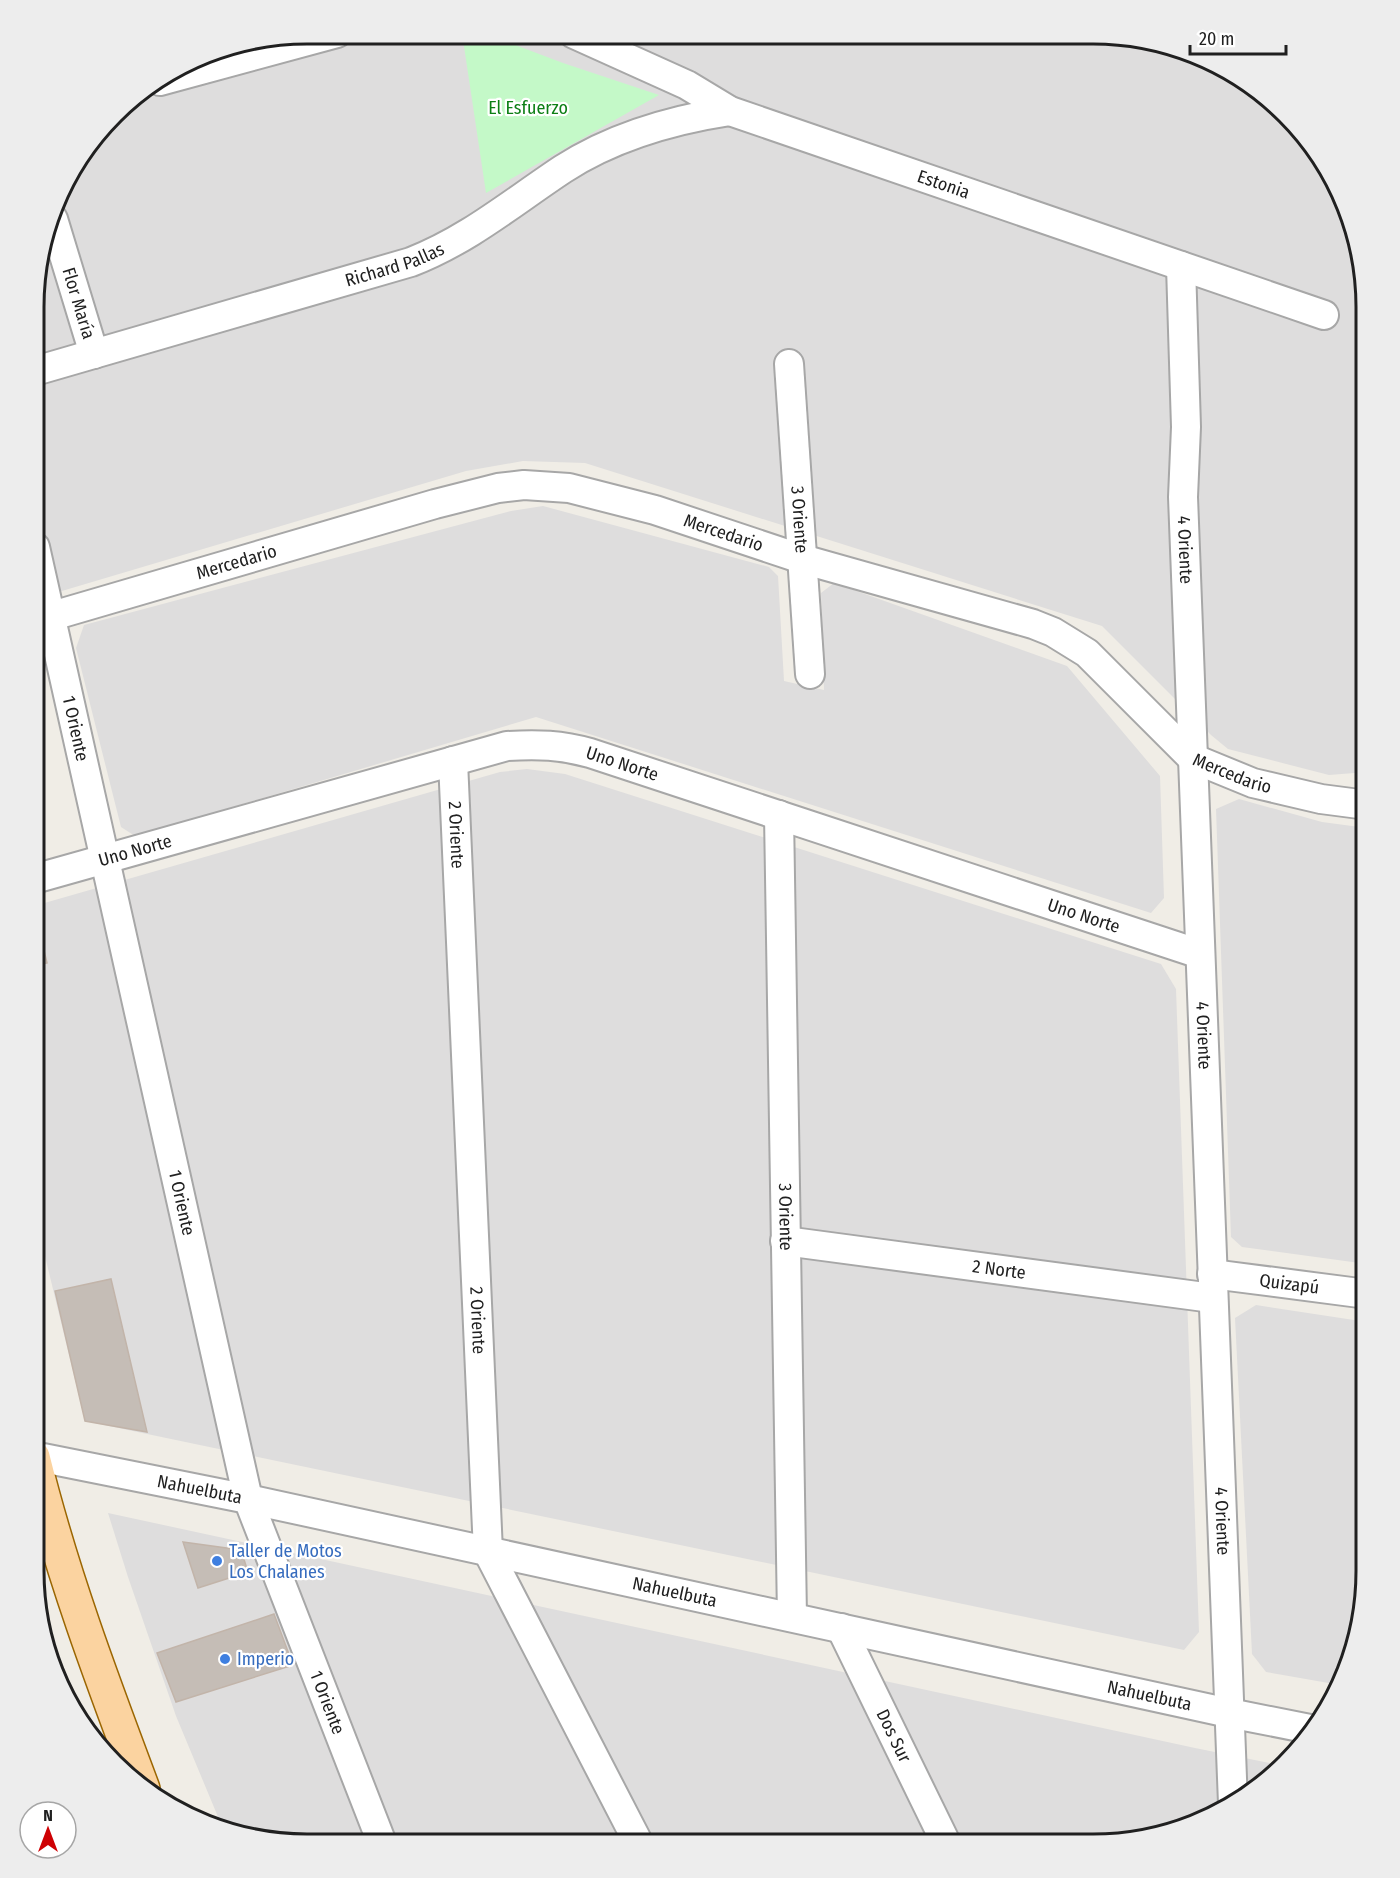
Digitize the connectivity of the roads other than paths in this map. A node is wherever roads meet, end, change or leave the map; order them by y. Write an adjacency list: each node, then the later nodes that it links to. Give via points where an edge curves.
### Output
1 (296, 44): 3 (street)
2 (596, 44): 4 (street, Estonia, via 687,85)
3 (183, 75)
4 (730, 111): 6 (street, Estonia); 8 (street, Richard Pallas, via 663,124 594,151 435,253)
5 (55, 227): 8 (street, Flor María)
6 (1181, 266): 7 (street, Estonia); 15 (street, 4 Oriente, via 1186,427 1183,497)
7 (1324, 315)
8 (94, 354): 10 (street, Richard Pallas)
9 (789, 364): 11 (street, 3 Oriente)
10 (44, 368)
11 (802, 559): 12 (street, Mercedario, via 622,501 569,488 524,485 435,504); 14 (street, 3 Oriente); 15 (street, Mercedario, via 1053,632 1102,666)
12 (44, 618)
13 (44, 627): 19 (street, 1 Oriente)
14 (810, 674)
15 (1192, 758): 17 (street, Mercedario, via 1264,786); 21 (street, 4 Oriente)
16 (453, 761): 18 (street, Uno Norte, via 507,746 563,746); 19 (street, Uno Norte); 28 (street, 2 Oriente)
17 (1356, 804)
18 (779, 815): 21 (street, Uno Norte); 22 (street, 3 Oriente)
19 (104, 859): 20 (street, Uno Norte); 26 (street, 1 Oriente)
20 (44, 876)
21 (1200, 954): 23 (street, 4 Oriente)
22 (785, 1241): 23 (street, 2 Norte); 29 (street, 3 Oriente)
23 (1212, 1286): 24 (street, Quizapú); 31 (street, 4 Oriente)
24 (1356, 1293)
25 (44, 1459): 26 (street, Nahuelbuta)
26 (248, 1499): 28 (street, Nahuelbuta); 35 (street, 1 Oriente)
27 (44, 1501): 33 (main road, via 81,1623)
28 (488, 1552): 29 (street, Nahuelbuta); 36 (street, 2 Oriente)
29 (792, 1617): 30 (street, Nahuelbuta)
30 (841, 1628): 31 (street, Nahuelbuta); 37 (street, Dos Sur)
31 (1229, 1713): 32 (street, Nahuelbuta); 34 (street, 4 Oriente)
32 (1305, 1728)
33 (137, 1772)
34 (1233, 1794)
35 (378, 1834)
36 (634, 1834)
37 (942, 1834)

